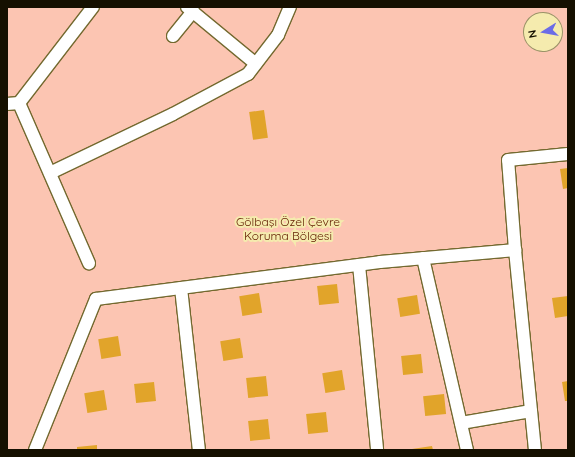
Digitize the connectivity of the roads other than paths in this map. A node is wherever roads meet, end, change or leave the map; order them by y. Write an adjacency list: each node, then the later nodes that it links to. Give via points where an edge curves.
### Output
1 (93, 7): 6 (street)
2 (290, 7): 5 (street, via 278,34)
3 (190, 9): 4 (street); 5 (street)
4 (173, 36)
5 (256, 64): 8 (street, via 237,82)
6 (13, 104): 8 (street)
7 (568, 154): 9 (street, via 508,160)
8 (50, 173): 11 (street)
9 (515, 250): 10 (street); 14 (street)
10 (423, 258): 12 (street); 15 (street)
11 (89, 263)
12 (359, 265): 13 (street); 18 (street)
13 (181, 288): 16 (street, via 96,299); 17 (street)
14 (531, 411): 15 (street); 20 (street)
15 (461, 423): 19 (street)
16 (35, 450)
17 (199, 450)
18 (377, 450)
19 (467, 450)
20 (535, 450)

